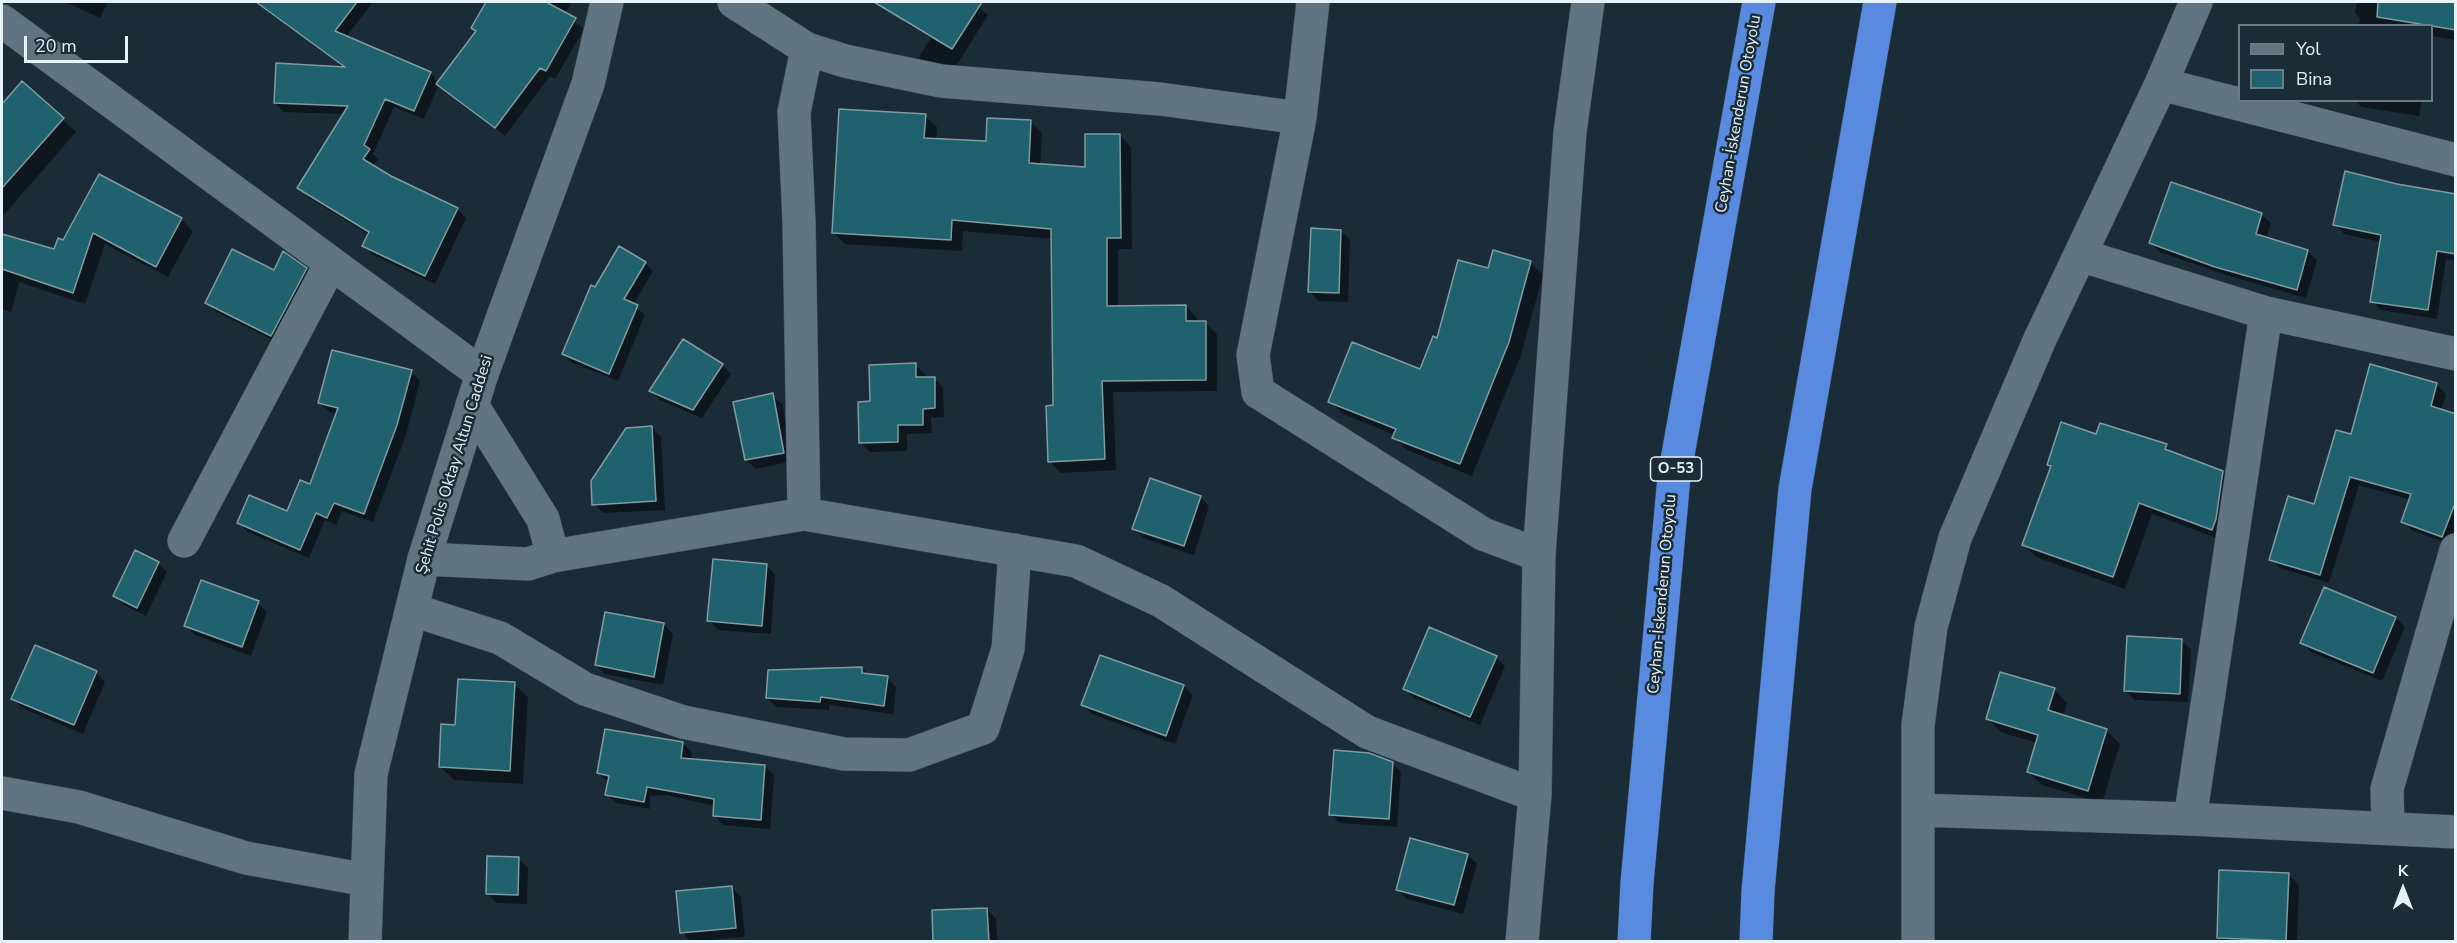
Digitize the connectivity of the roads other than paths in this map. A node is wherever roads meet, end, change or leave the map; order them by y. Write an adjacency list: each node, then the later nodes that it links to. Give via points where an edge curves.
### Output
1 (607, 2): 17 (street, Şehit Polis Oktay Altun Caddesi, via 588,84)
2 (735, 2): 9 (street)
3 (1313, 2): 11 (street)
4 (1588, 2): 23 (street, via 1570,132)
5 (1759, 2): 36 (highway, Ceyhan-İskenderun Otoyolu / O-53, via 1674,477)
6 (1880, 2): 37 (highway, via 1796,489)
7 (2196, 2): 10 (street)
8 (2, 21): 14 (street)
9 (807, 50): 11 (street, via 941,81 1160,99); 19 (street, via 794,112)
10 (2161, 84): 12 (street); 13 (street)
11 (1299, 118): 23 (street, via 1253,355 1258,392 1483,534)
12 (2456, 160)
13 (2080, 255): 15 (street); 29 (street, via 1955,538 1931,627 1918,725)
14 (331, 263): 17 (street); 20 (street)
15 (2266, 313): 16 (street); 30 (street)
16 (2456, 354)
17 (482, 374): 18 (street, Şehit Polis Oktay Altun Caddesi)
18 (472, 405): 24 (street, via 543,519); 25 (street, Şehit Polis Oktay Altun Caddesi)
19 (804, 514): 21 (street); 24 (street)
20 (184, 541)
21 (1015, 550): 26 (street, via 1008,649 983,728 909,755 844,754 683,722 585,689 500,638); 28 (street, via 1076,561 1150,596 1367,732)
22 (2456, 550): 31 (street, via 2387,789)
23 (1539, 555): 28 (street)
24 (553, 556): 25 (street, via 528,564)
25 (424, 559): 26 (street, Şehit Polis Oktay Altun Caddesi)
26 (413, 610): 33 (street, Şehit Polis Oktay Altun Caddesi, via 371,774)
27 (2, 793): 33 (street, via 79,807 246,858)
28 (1535, 795): 35 (street)
29 (1918, 810): 30 (street); 38 (street)
30 (2190, 819): 31 (street)
31 (2388, 828): 32 (street)
32 (2456, 832)
33 (368, 880): 34 (street, Şehit Polis Oktay Altun Caddesi)
34 (365, 942)
35 (1522, 942)
36 (1634, 942)
37 (1756, 942)
38 (1918, 942)

